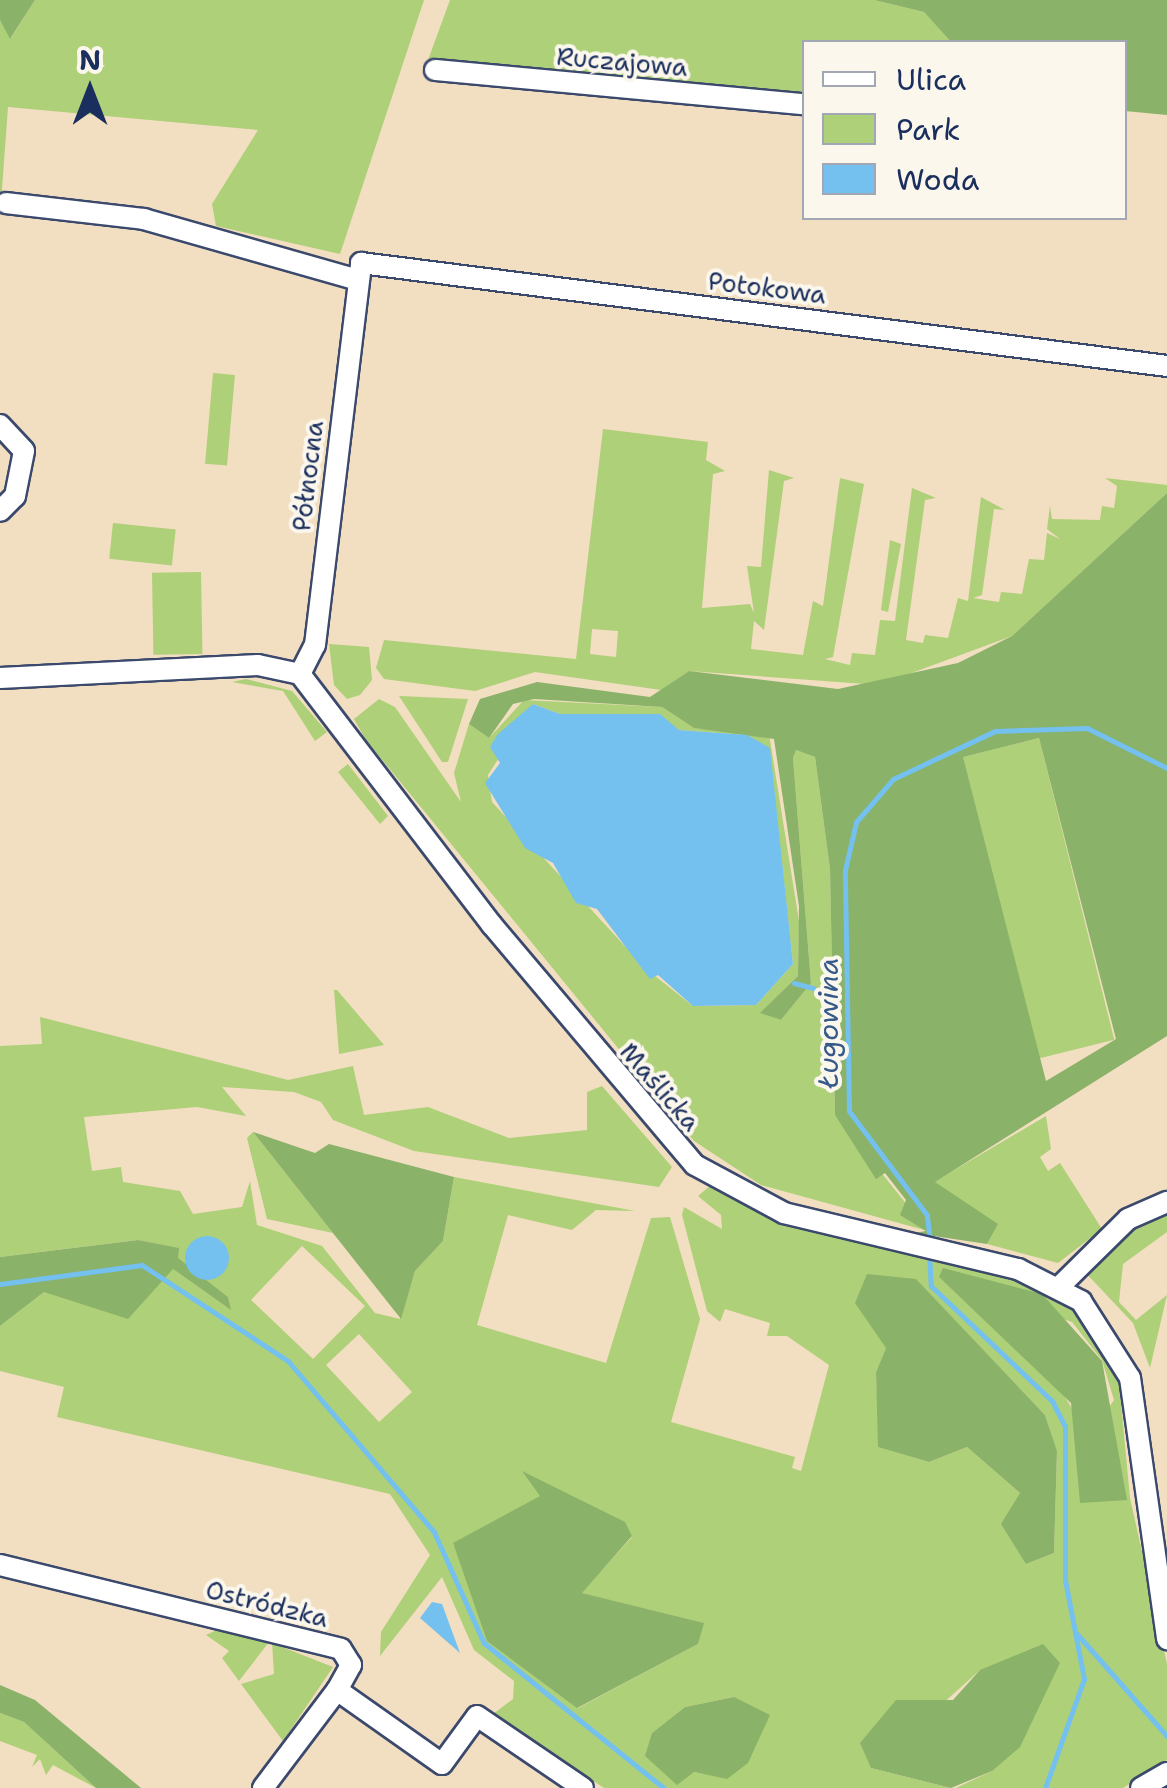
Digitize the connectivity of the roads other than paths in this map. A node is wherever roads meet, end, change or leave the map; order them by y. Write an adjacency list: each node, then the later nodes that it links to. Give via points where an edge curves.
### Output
1 (435, 70): 2 (street, Ruczajowa)
2 (802, 104)
3 (6, 203): 4 (street, via 144,219)
4 (360, 271): 5 (street, Potokowa); 8 (street, Północna, via 315,645)
5 (1167, 366)
6 (0, 426): 7 (street, via 24,451 15,496)
7 (0, 511)
8 (300, 674): 9 (street, via 258,665); 11 (street, Maślicka, via 492,924 695,1165 773,1209)
9 (0, 678)
10 (1167, 1202): 11 (street, via 1128,1219)
11 (1060, 1286): 13 (street, Maślicka, via 1096,1316 1130,1378)
12 (0, 1565): 14 (street, Ostródzka, via 341,1649 351,1666)
13 (1167, 1639)
14 (337, 1690): 16 (street); 17 (street, via 442,1764 477,1716)
15 (1167, 1773): 18 (street)
16 (262, 1788)
17 (583, 1788)
18 (1141, 1788)

